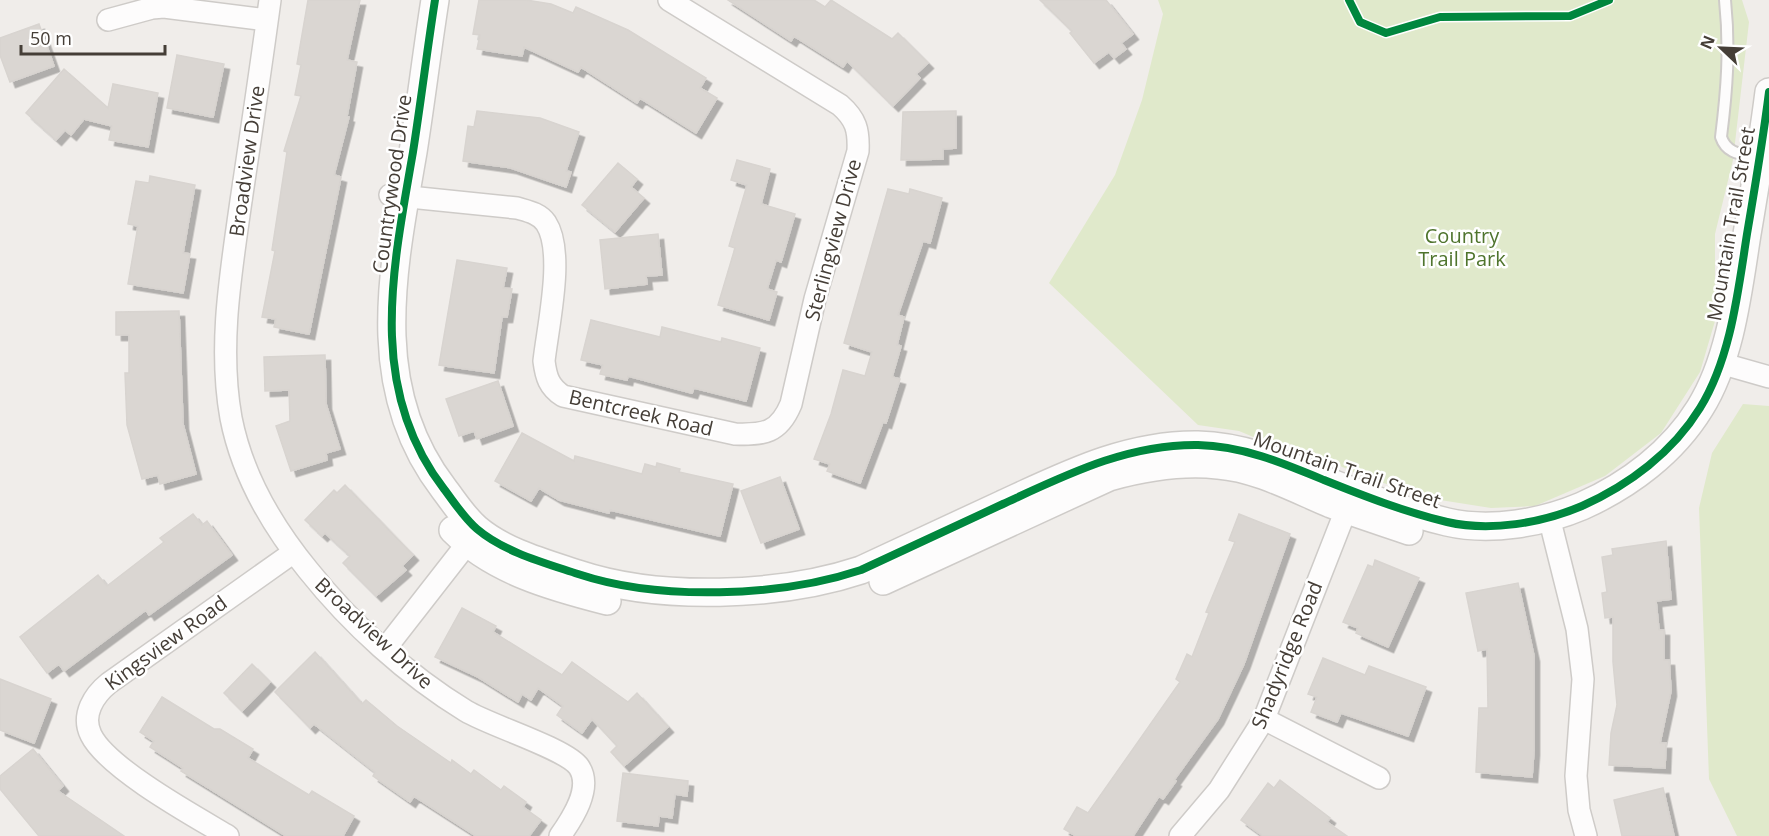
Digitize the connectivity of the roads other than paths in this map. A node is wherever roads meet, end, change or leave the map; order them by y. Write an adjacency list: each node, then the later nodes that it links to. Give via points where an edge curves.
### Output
1 (419, 0): 9 (street, Countrywood Drive)
2 (435, 0): 9 (street, Countrywood Drive)
3 (669, 0): 12 (street, Sterlingview Drive, via 840,105 855,119 859,134 858,151 818,288 791,404 784,421)
4 (1725, 0): 8 (lane, via 1730,41 1721,138 1732,152)
5 (269, 10): 6 (street, via 164,7); 16 (street, Broadview Drive, via 233,255 226,378 231,419 244,464)
6 (108, 20)
7 (1769, 92): 8 (street, Mountain Trail Street)
8 (1764, 156): 10 (street, Mountain Trail Street, via 1745,312)
9 (398, 195): 12 (street, Bentcreek Road, via 517,208 546,223 555,245 556,270 544,361 553,389 563,396 735,434 753,435); 15 (street, Countrywood Drive, via 378,270 374,322 380,393 398,448 422,488 452,528)
10 (1727, 366): 11 (street); 14 (street, Mountain Trail Street, via 1709,412 1677,454 1640,489 1595,514)
11 (1769, 377)
12 (773, 429)
13 (1349, 500): 14 (street, Mountain Trail Street, via 1414,532 1470,543 1514,541); 15 (street, Mountain Trail Street, via 1232,467 1181,464 1141,468 1109,477 867,588 833,600 764,609 667,608 612,602 566,591 489,559); 18 (street, Shadyridge Road)
14 (1552, 525): 23 (street, via 1577,628 1583,679 1575,776)
15 (473, 537): 17 (street)
16 (294, 552): 17 (street, Broadview Drive, via 337,604); 20 (street, Kingsview Road, via 109,683 92,701 88,713 91,735 107,756)
17 (385, 649): 21 (street, Broadview Drive, via 436,692 470,713 560,752 579,766 583,789)
18 (1264, 719): 19 (street); 22 (street, Shadyridge Road, via 1219,790)
19 (1379, 778)
20 (228, 836)
21 (560, 836)
22 (1180, 836)
23 (1586, 836)

